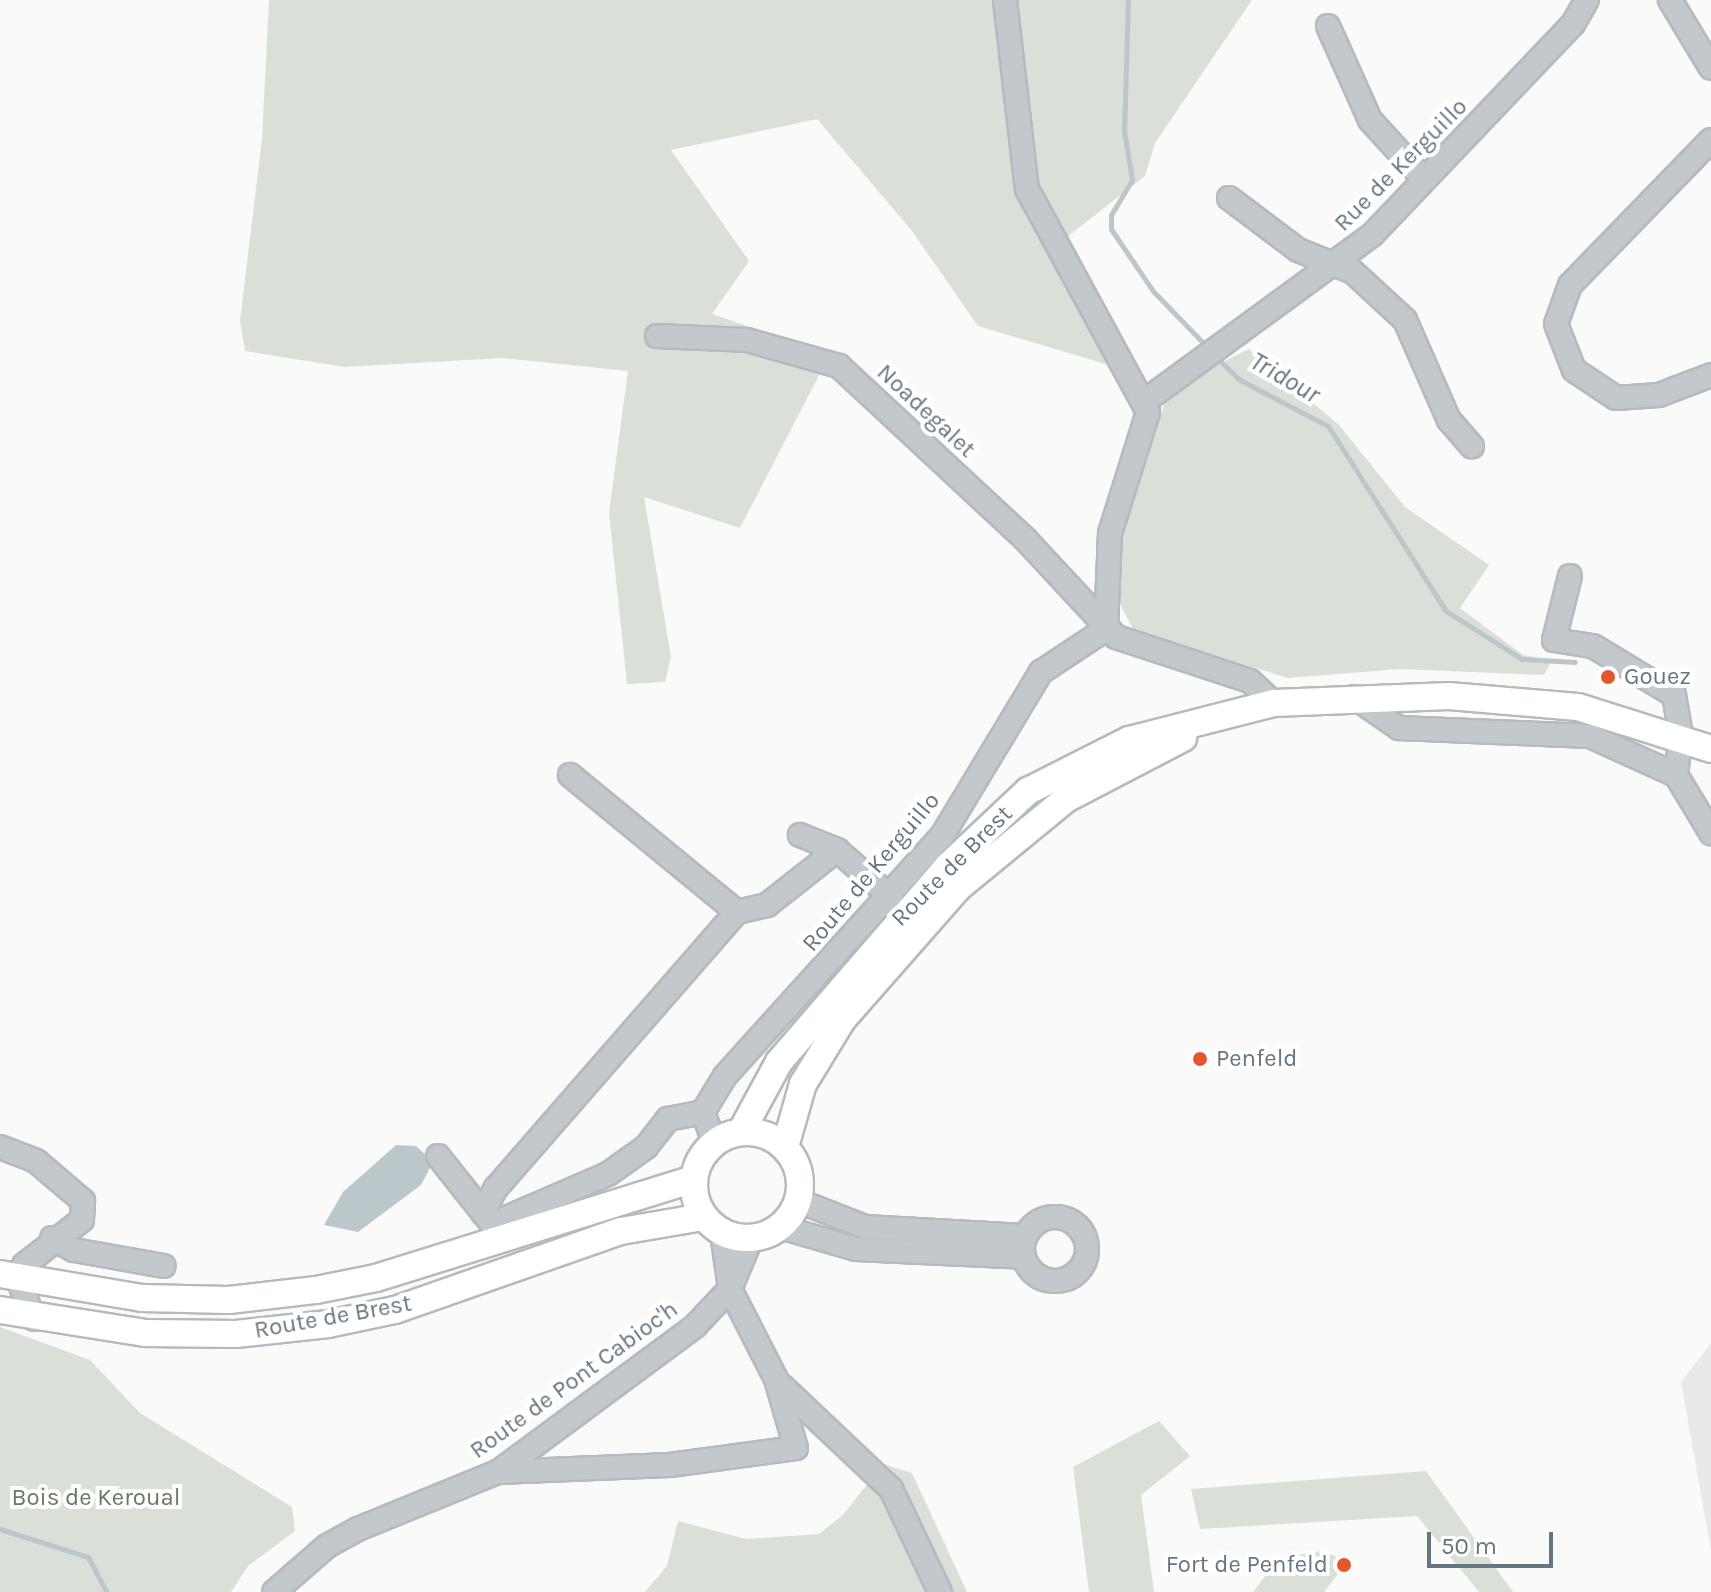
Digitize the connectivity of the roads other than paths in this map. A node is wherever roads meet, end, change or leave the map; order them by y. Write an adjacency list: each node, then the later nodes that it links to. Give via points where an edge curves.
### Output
1 (1005, 0): 12 (street, via 1027,189)
2 (1587, 0): 7 (street, Rue de Kerguillo, via 1573,24)
3 (1670, 0): 5 (street)
4 (1328, 26): 7 (street, via 1370,120)
5 (1711, 68)
6 (1711, 140): 11 (street, via 1570,285 1556,324 1574,370 1616,398 1659,395)
7 (1423, 178): 9 (street, Rue de Kerguillo, via 1372,235)
8 (1229, 198): 9 (street, via 1298,250)
9 (1336, 264): 12 (street, Rue de Kerguillo); 13 (street, via 1405,320 1449,420)
10 (657, 336): 15 (street, Noadegalet, via 747,340 839,366 1026,540)
11 (1711, 375)
12 (1145, 401): 15 (street, via 1147,427 1110,533)
13 (1472, 446)
14 (1570, 576): 19 (street, via 1554,640 1593,646 1674,695)
15 (1106, 629): 17 (street, via 1250,681); 26 (street, Route de Kerguillo, via 1041,672 949,826)
16 (1354, 697): 17 (main road, Route de Brest); 19 (main road, Route de Brest, via 1541,702); 22 (street, via 1399,728 1590,736)
17 (1274, 703): 18 (main road, Route de Brest)
18 (1246, 710): 29 (main road, Route de Brest, via 1129,740 1028,791 862,959 779,1062); 32 (main road, Route de Brest, via 1131,762 1066,799 999,849 842,1020 803,1084)
19 (1681, 735): 20 (main road, Route de Brest); 22 (street)
20 (1711, 749)
21 (570, 775): 27 (street)
22 (1676, 775): 23 (street)
23 (1711, 833)
24 (800, 835): 25 (street)
25 (837, 850): 26 (street); 27 (street, via 767,905)
26 (891, 897): 28 (street, Route de Kerguillo, via 725,1076)
27 (737, 912): 36 (street, via 496,1188)
28 (703, 1112): 30 (street); 36 (street, via 668,1119 646,1147 556,1201 492,1224)
29 (741, 1132): 30 (main road); 32 (main road, via 757,1132)
30 (714, 1143): 34 (main road)
31 (0, 1147): 39 (street, via 36,1161 83,1201 82,1220)
32 (785, 1147): 35 (main road, via 798,1173)
33 (438, 1156): 36 (street)
34 (693, 1179): 37 (main road); 42 (main road, Route de Brest, via 376,1278 316,1290 229,1300 142,1298)
35 (799, 1201): 38 (main road); 38 (street, via 865,1227 1024,1247 856,1249)
36 (483, 1213)
37 (712, 1225): 40 (main road); 43 (street); 45 (main road, Route de Brest, via 621,1231 409,1306 328,1324 191,1334)
38 (780, 1227): 40 (main road)
39 (52, 1238): 41 (street, via 74,1250); 42 (street)
40 (751, 1239): 43 (street, Route de Pont Cabioc'h)
41 (164, 1266)
42 (9, 1276): 45 (street)
43 (730, 1289): 46 (street); 47 (street, Route de Pont Cabioc'h, via 695,1326)
44 (0, 1310): 45 (main road, Route de Brest)
45 (34, 1319)
46 (776, 1379): 47 (street, via 796,1448 670,1465); 49 (street, via 891,1489)
47 (498, 1472): 48 (street, Route de Pont Cabioc'h, via 358,1529 327,1546)
48 (274, 1592)
49 (940, 1592)

